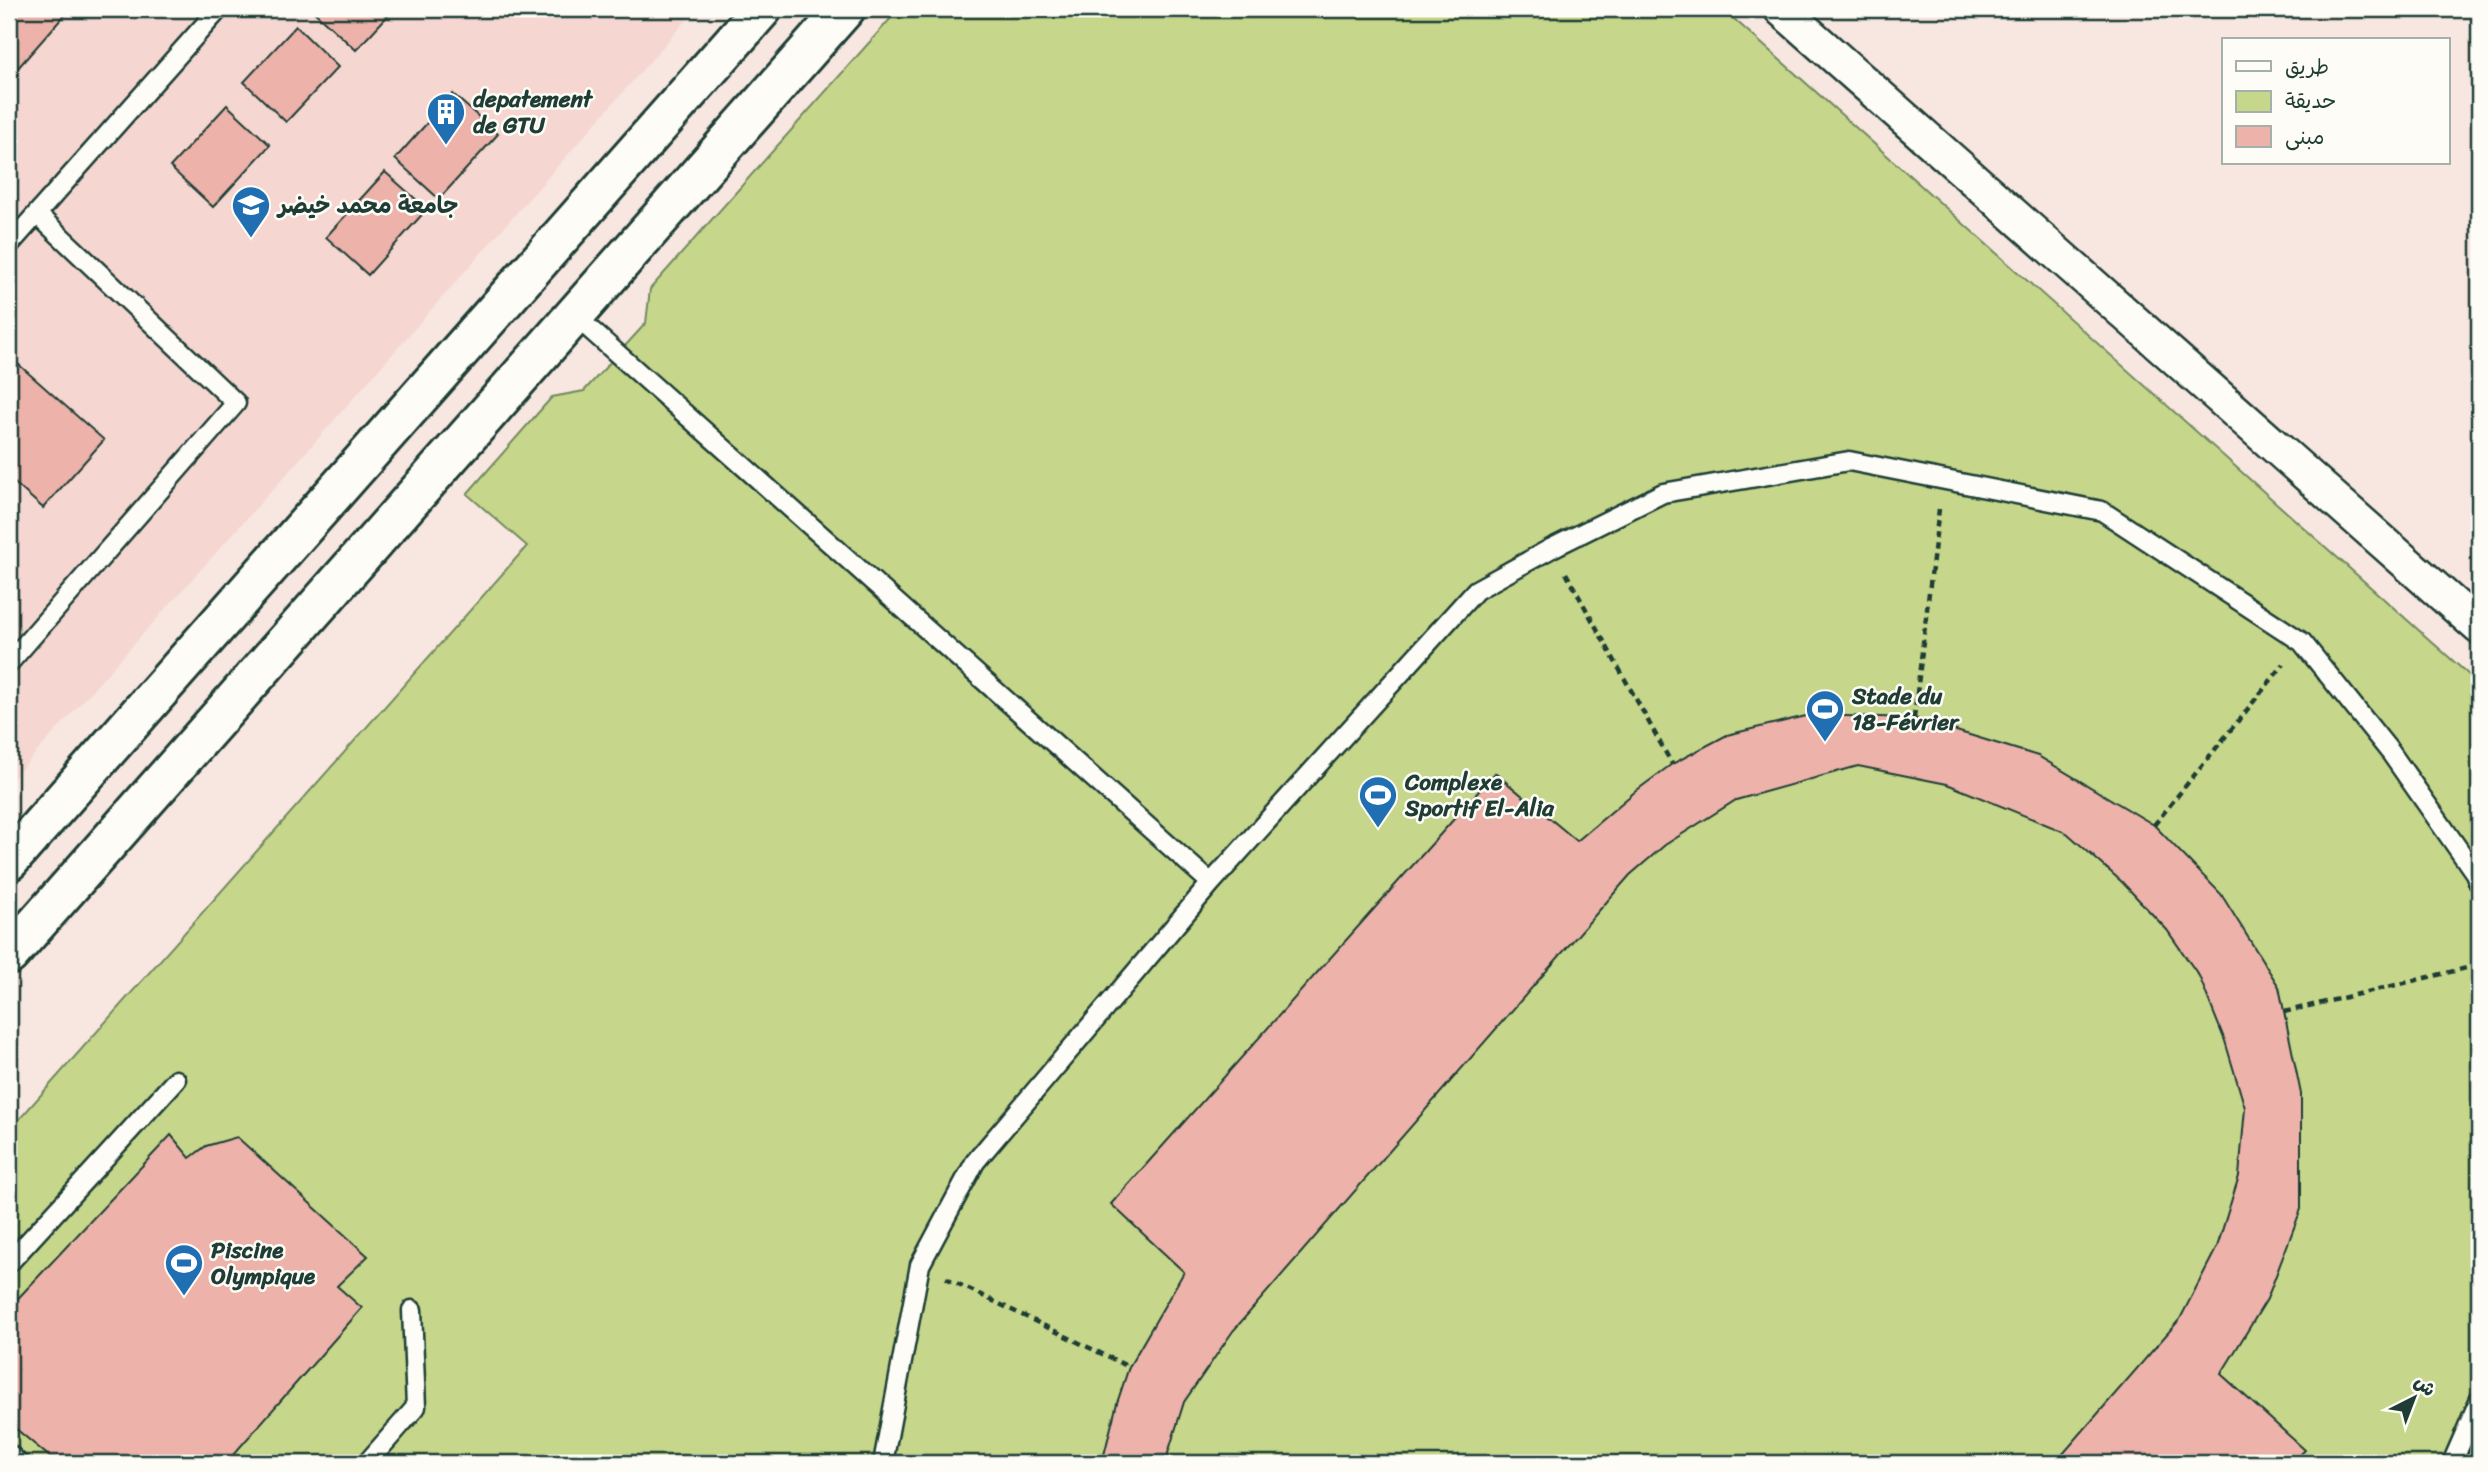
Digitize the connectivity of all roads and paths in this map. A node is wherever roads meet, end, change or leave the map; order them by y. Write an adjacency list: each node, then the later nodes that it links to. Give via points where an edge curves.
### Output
1 (219, 9): 5 (lane)
2 (762, 9): 16 (main road)
3 (845, 9): 7 (main road)
4 (1781, 9): 10 (street)
5 (37, 214): 6 (lane); 12 (lane, via 236,403)
6 (9, 245)
7 (574, 315): 17 (lane); 19 (main road)
8 (1942, 480): 9 (lane, via 1849,461 1796,470 1662,494); 11 (lane, via 2102,511); 13 (path)
9 (1552, 548): 14 (path); 17 (lane, via 1476,590)
10 (2479, 627)
11 (2302, 642): 15 (path); 18 (lane, via 2391,753)
12 (9, 663)
13 (1914, 718)
14 (1672, 764)
15 (2154, 825)
16 (9, 861)
17 (1211, 883): 24 (lane, via 975,1162)
18 (2479, 883)
19 (9, 955)
20 (2479, 965): 21 (path)
21 (2284, 1012)
22 (176, 1080): 23 (lane)
23 (9, 1263)
24 (920, 1265): 26 (path); 31 (lane)
25 (412, 1310): 30 (lane, via 416,1407)
26 (1129, 1367)
27 (2479, 1401): 32 (lane)
28 (9, 1454): 29 (lane)
29 (18, 1463)
30 (367, 1463)
31 (883, 1463)
32 (2452, 1463)

